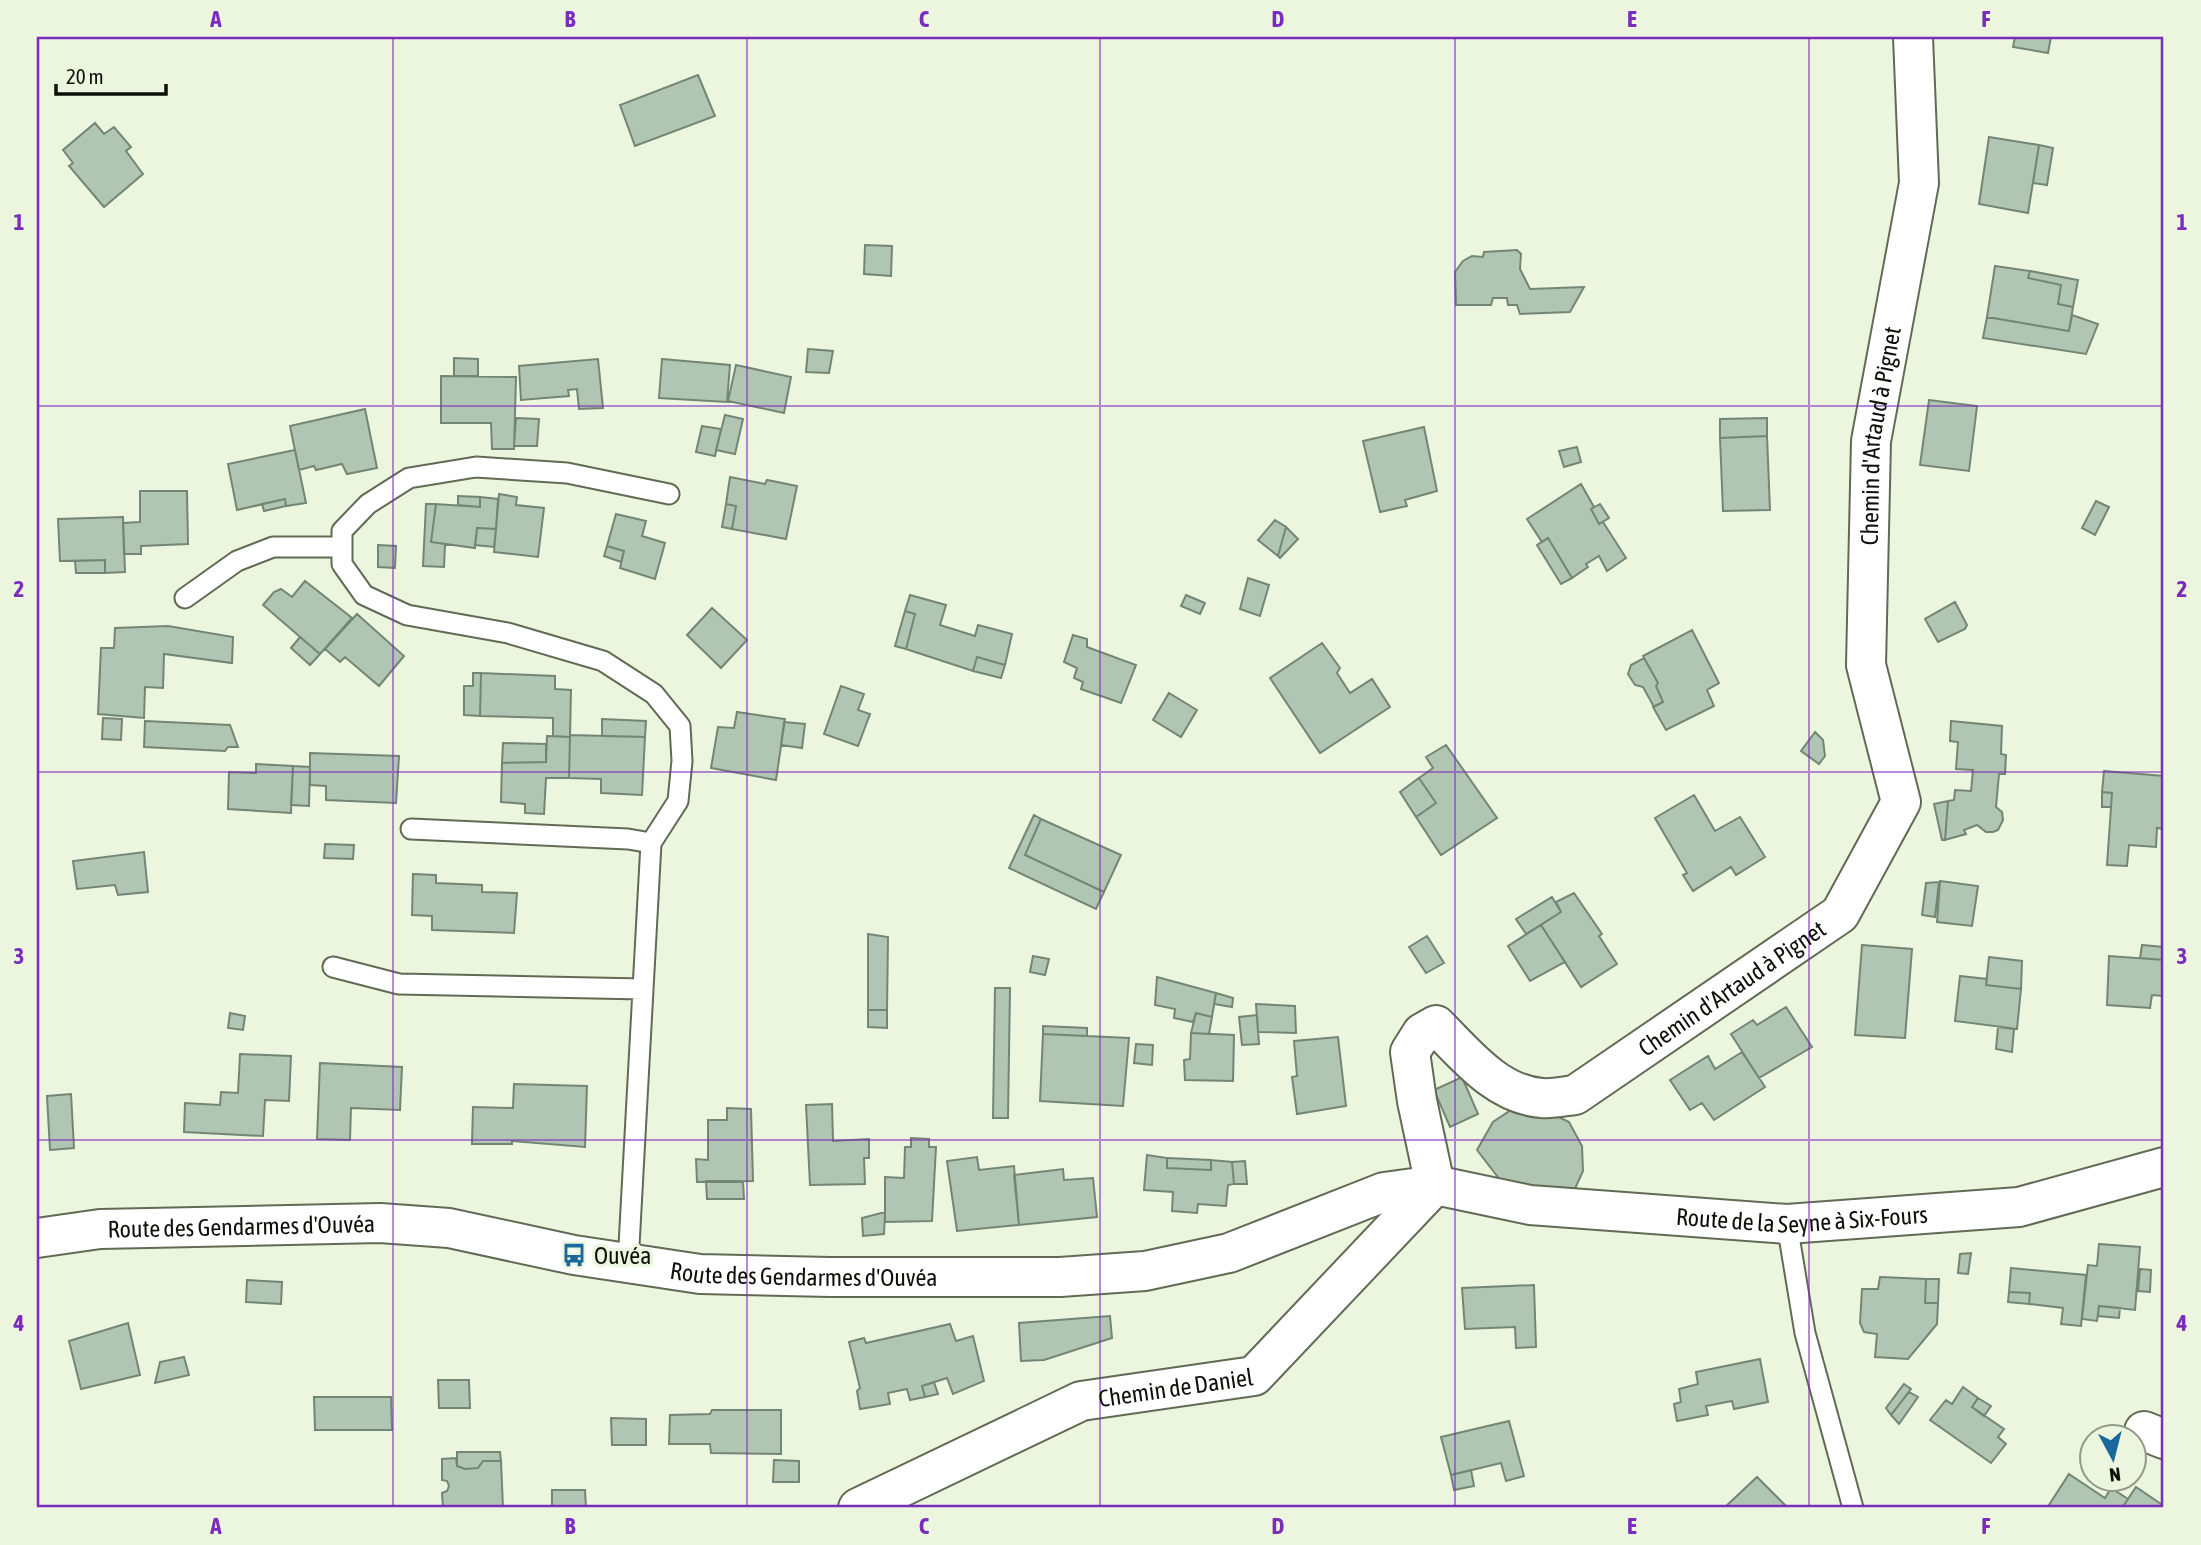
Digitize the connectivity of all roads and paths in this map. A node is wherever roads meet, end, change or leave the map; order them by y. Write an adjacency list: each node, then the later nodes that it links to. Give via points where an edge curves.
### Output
1 (1913, 37): 10 (street, Chemin d'Artaud à Pignet, via 1919,183 1871,440 1866,665 1901,802 1840,914 1575,1095 1542,1098 1506,1087 1480,1069 1436,1025 1422,1033 1410,1052)
2 (669, 494): 3 (lane, via 567,473 476,467 408,478 368,503 342,531)
3 (342, 547): 4 (lane, via 273,547 237,561); 6 (lane, via 342,564 364,595 407,615 508,633 603,661 654,694 680,726 682,761 678,802)
4 (185, 598)
5 (411, 829): 6 (lane)
6 (651, 843): 8 (lane)
7 (332, 967): 8 (lane, via 400,984)
8 (643, 989): 13 (lane)
9 (2164, 1167): 11 (street, Route de la Seyne à Six-Fours, via 2019,1207)
10 (1435, 1185): 11 (street, Route de la Seyne à Six-Fours, via 1530,1205); 13 (street, Route des Gendarmes d'Ouvéa, via 1384,1192 1229,1253 1144,1270 1060,1277 830,1277 700,1274); 14 (street, Chemin de Daniel, via 1254,1376 1081,1401)
11 (1787, 1224): 15 (lane, via 1805,1333)
12 (37, 1238): 13 (street, Route des Gendarmes d'Ouvéa, via 100,1229 380,1223 449,1228)
13 (628, 1264)
14 (858, 1508)
15 (1853, 1508)

